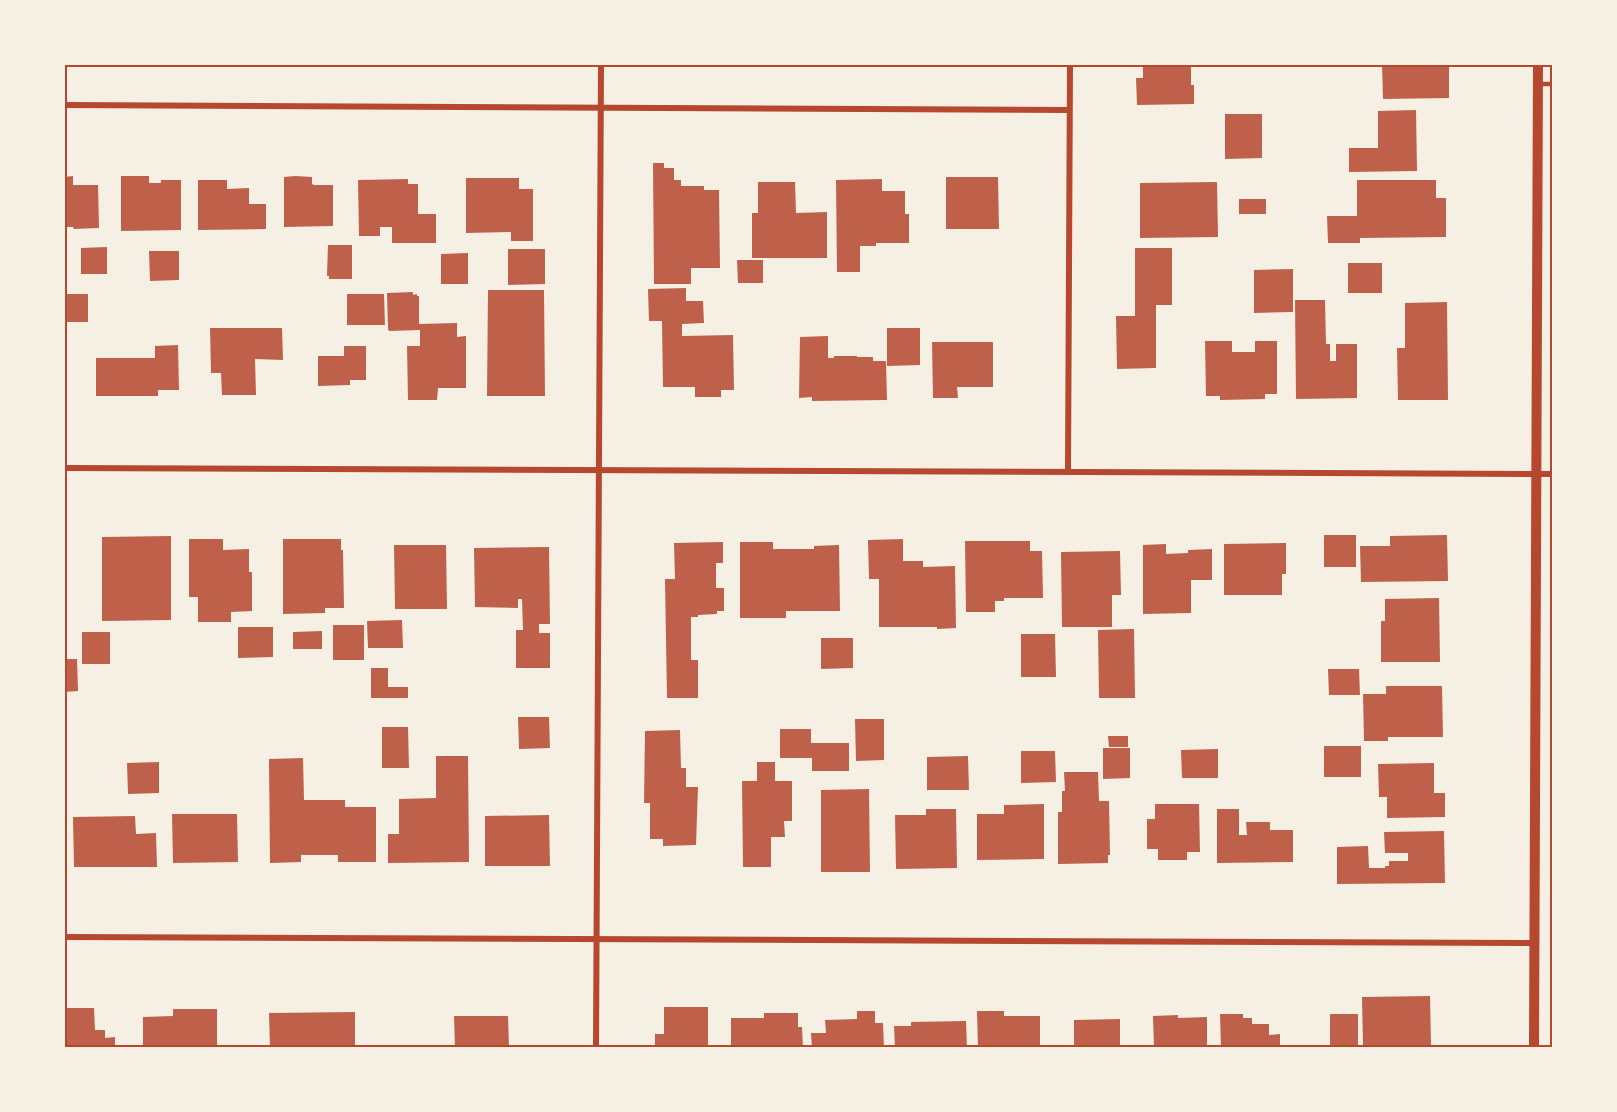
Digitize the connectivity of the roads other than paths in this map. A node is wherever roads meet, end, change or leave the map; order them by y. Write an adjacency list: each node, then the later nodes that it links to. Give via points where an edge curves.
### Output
1 (601, 64): 7 (street)
2 (1070, 64): 8 (street)
3 (1538, 64): 4 (street)
4 (1538, 84): 5 (lane); 12 (street)
5 (1552, 84)
6 (64, 105): 7 (street)
7 (601, 108): 8 (street); 10 (street)
8 (1069, 110): 11 (street)
9 (64, 468): 10 (street)
10 (599, 470): 11 (street); 15 (street)
11 (1068, 472): 12 (street)
12 (1536, 474): 13 (street); 16 (street)
13 (1552, 474)
14 (64, 937): 15 (street)
15 (597, 938): 16 (street); 17 (street)
16 (1534, 943): 18 (street)
17 (596, 1047)
18 (1534, 1047)

